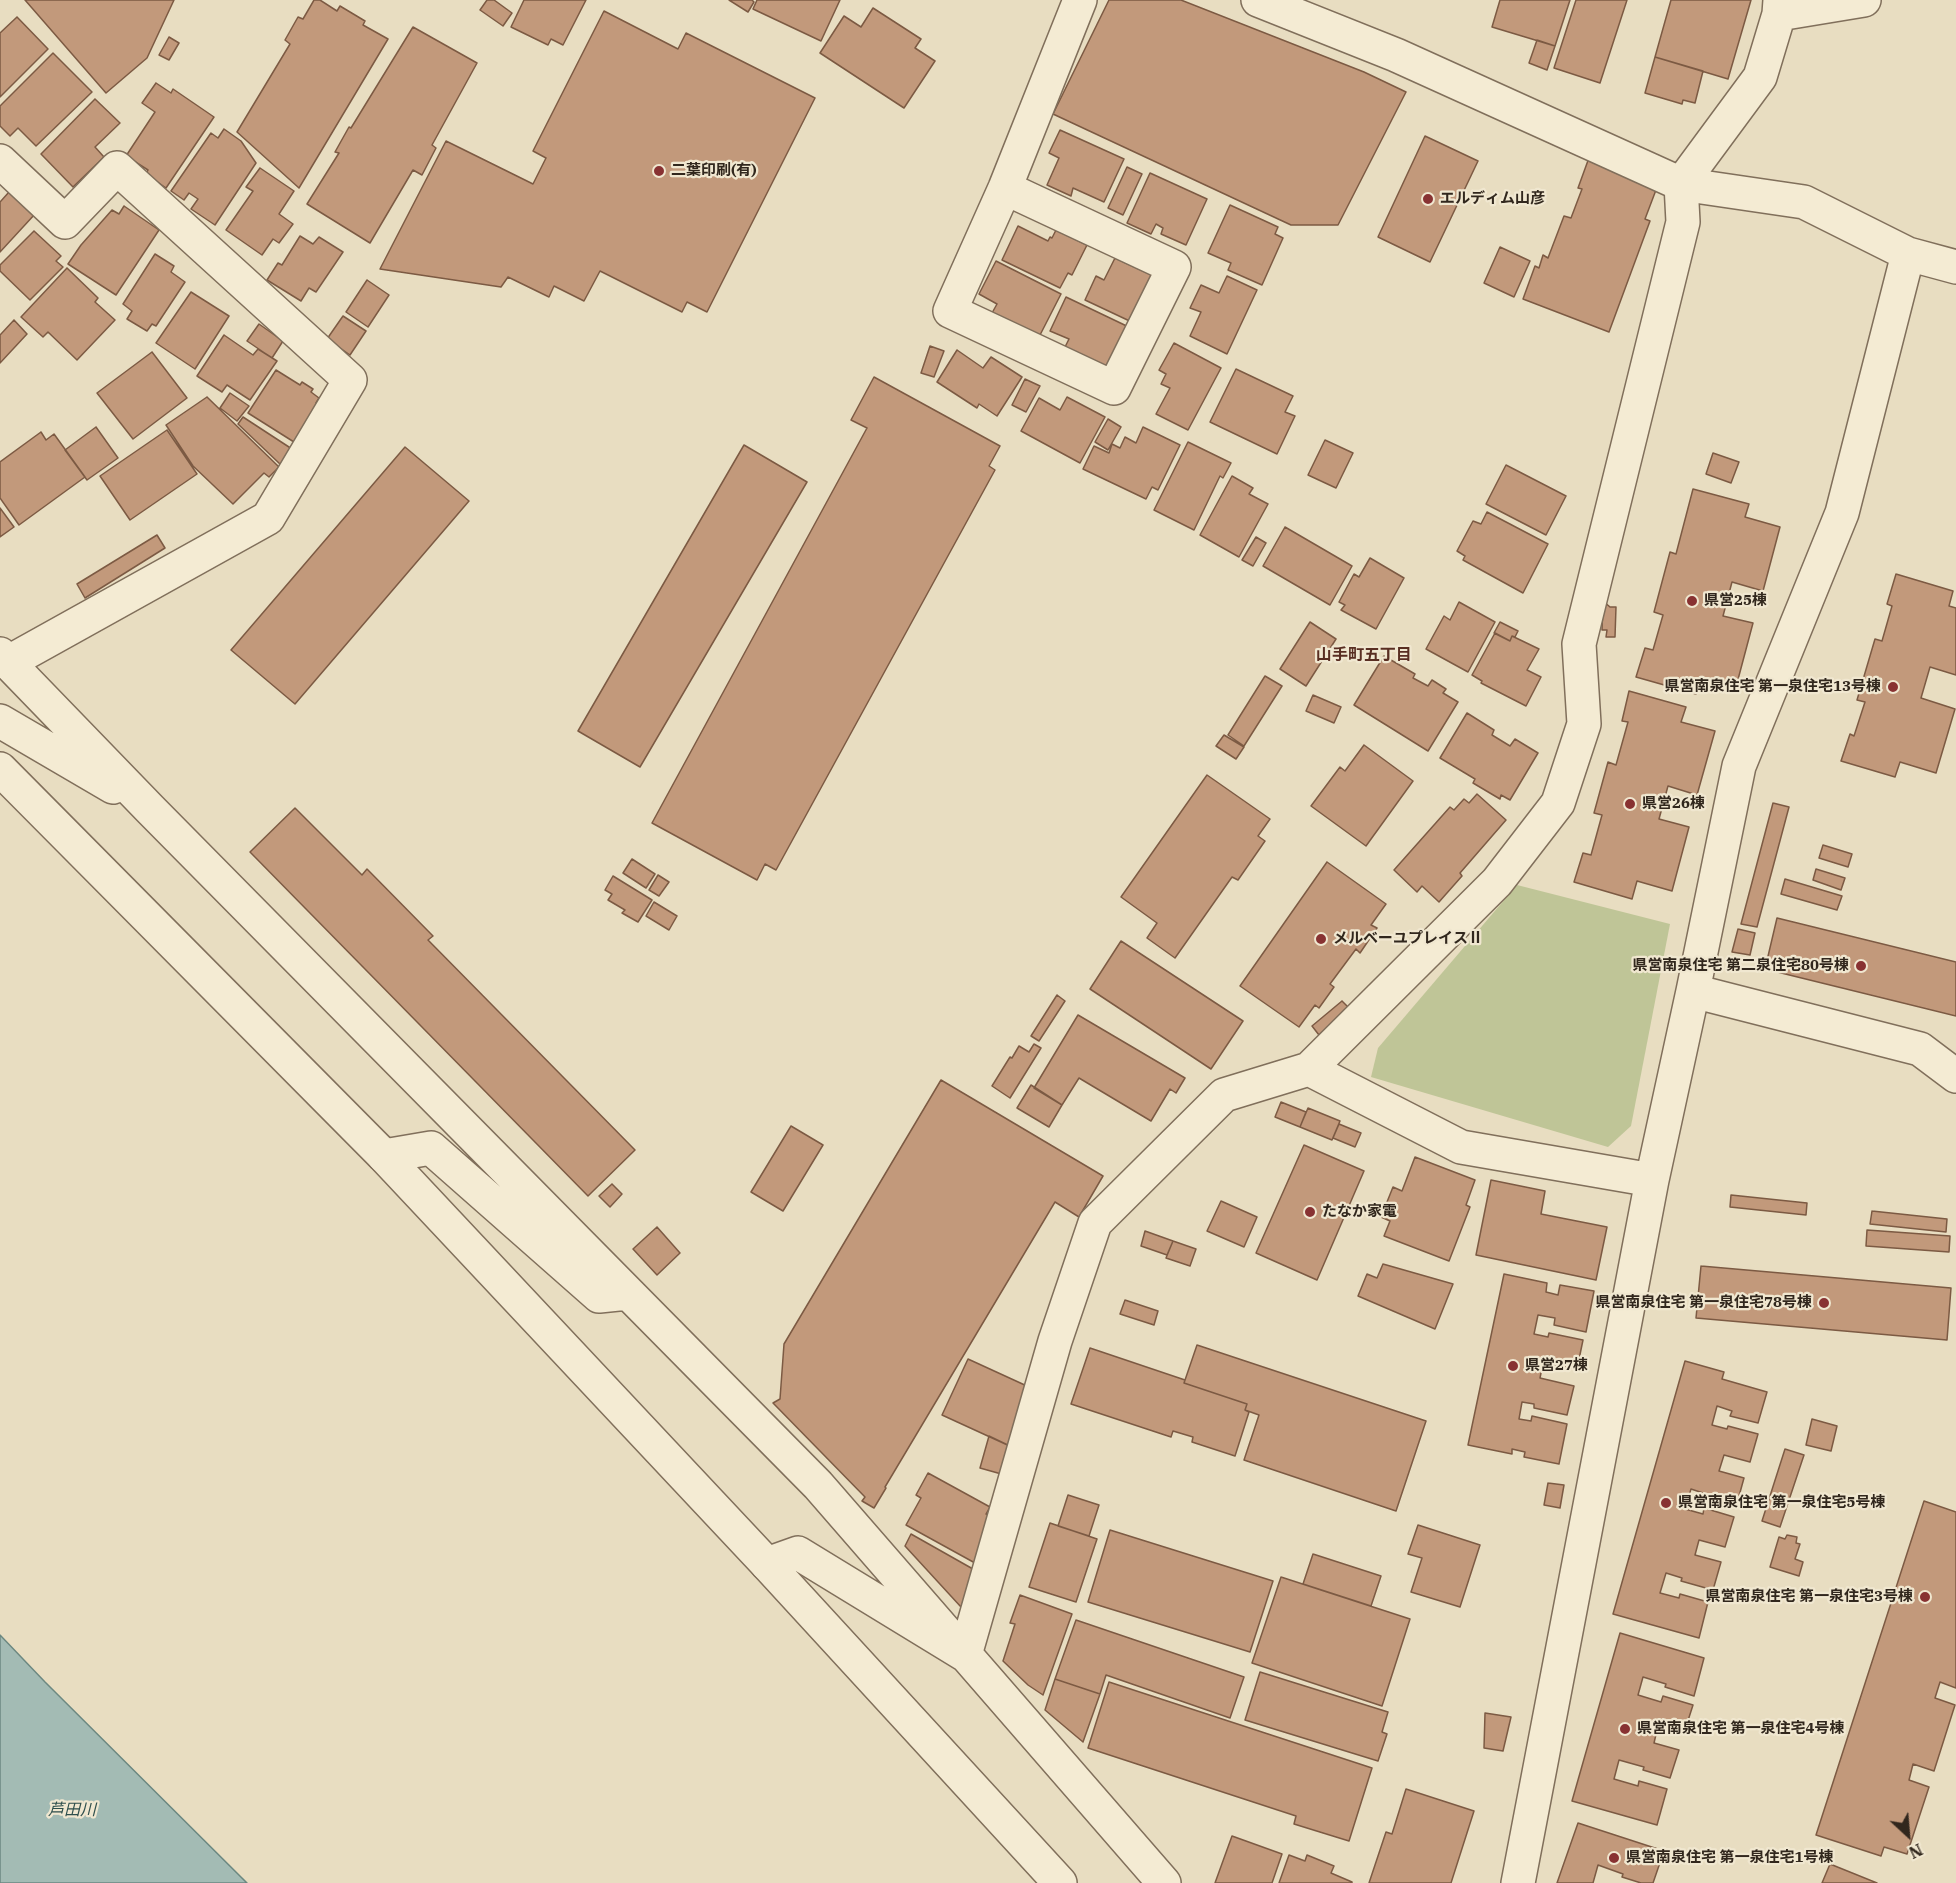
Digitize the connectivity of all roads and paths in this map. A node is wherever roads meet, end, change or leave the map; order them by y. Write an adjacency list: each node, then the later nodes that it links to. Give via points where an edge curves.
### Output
1 (1080, 0): 7 (street)
2 (1258, 0): 6 (street, via 1396,55)
3 (1863, 0): 4 (street)
4 (1780, 7): 6 (street, via 1760,77)
5 (0, 161): 10 (street, via 64,222 117,168 350,380 268,518)
6 (1681, 184): 8 (street, via 1804,202); 15 (street, via 1683,222 1579,644 1584,724 1558,803 1497,882)
7 (1005, 188): 7 (street, via 950,311 1114,388 1174,267)
8 (1908, 254): 9 (street); 14 (street, via 1842,513 1739,766)
9 (1956, 267)
10 (4, 658): 13 (street)
11 (0, 721): 13 (street)
12 (0, 769): 17 (street)
13 (150, 809): 19 (street)
14 (1693, 991): 16 (street, via 1920,1049); 18 (street)
15 (1310, 1069): 18 (street, via 1461,1147); 21 (street, via 1224,1095 1095,1223 1054,1341)
16 (1956, 1076)
17 (384, 1156): 19 (street, via 431,1148 599,1296); 20 (street)
18 (1652, 1180): 24 (street)
19 (628, 1293): 21 (street, via 818,1485)
20 (767, 1564): 21 (street, via 798,1553); 22 (street)
21 (965, 1655): 23 (street)
22 (1060, 1883)
23 (1164, 1883)
24 (1518, 1883)

